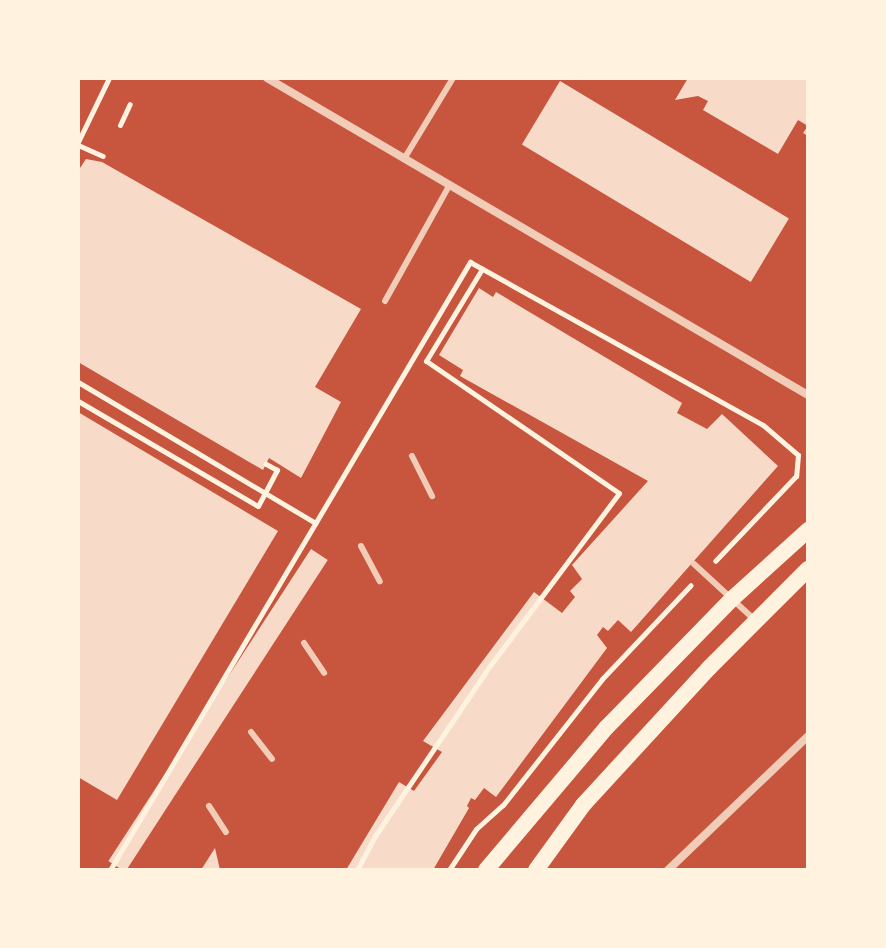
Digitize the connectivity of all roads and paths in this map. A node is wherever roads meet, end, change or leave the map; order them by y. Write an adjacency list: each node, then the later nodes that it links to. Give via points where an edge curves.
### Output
1 (109, 78): 6 (path)
2 (267, 78): 8 (street)
3 (453, 78): 8 (lane)
4 (130, 104): 5 (path)
5 (120, 125)
6 (78, 143): 7 (path)
7 (103, 156)
8 (404, 159): 9 (street)
9 (449, 186): 11 (lane); 13 (street)
10 (482, 269): 19 (path, via 470,262); 24 (path, via 763,425 798,455 796,476); 37 (path, via 426,361 619,493 489,667)
11 (385, 301)
12 (78, 382): 17 (path)
13 (808, 395)
14 (78, 401): 17 (path, via 258,506)
15 (412, 456): 18 (lane)
16 (266, 464): 17 (path, via 277,470)
17 (264, 493): 19 (path)
18 (432, 496)
19 (315, 523): 36 (path)
20 (808, 530): 26 (main road)
21 (361, 546): 25 (lane)
22 (694, 564): 24 (lane)
23 (808, 569): 27 (main road)
24 (704, 573): 26 (lane); 38 (path, via 611,668 503,805 476,829)
25 (380, 581)
26 (732, 599): 27 (lane); 39 (main road, via 607,727)
27 (755, 620): 40 (main road, via 583,805)
28 (304, 643): 29 (lane)
29 (324, 673)
30 (251, 732): 32 (lane)
31 (808, 736): 35 (street)
32 (272, 759)
33 (209, 806): 34 (lane)
34 (226, 832)
35 (676, 861): 41 (street); 42 (lane)
36 (110, 870)
37 (357, 870)
38 (449, 870)
39 (486, 870)
40 (536, 870)
41 (668, 870)
42 (685, 870)

